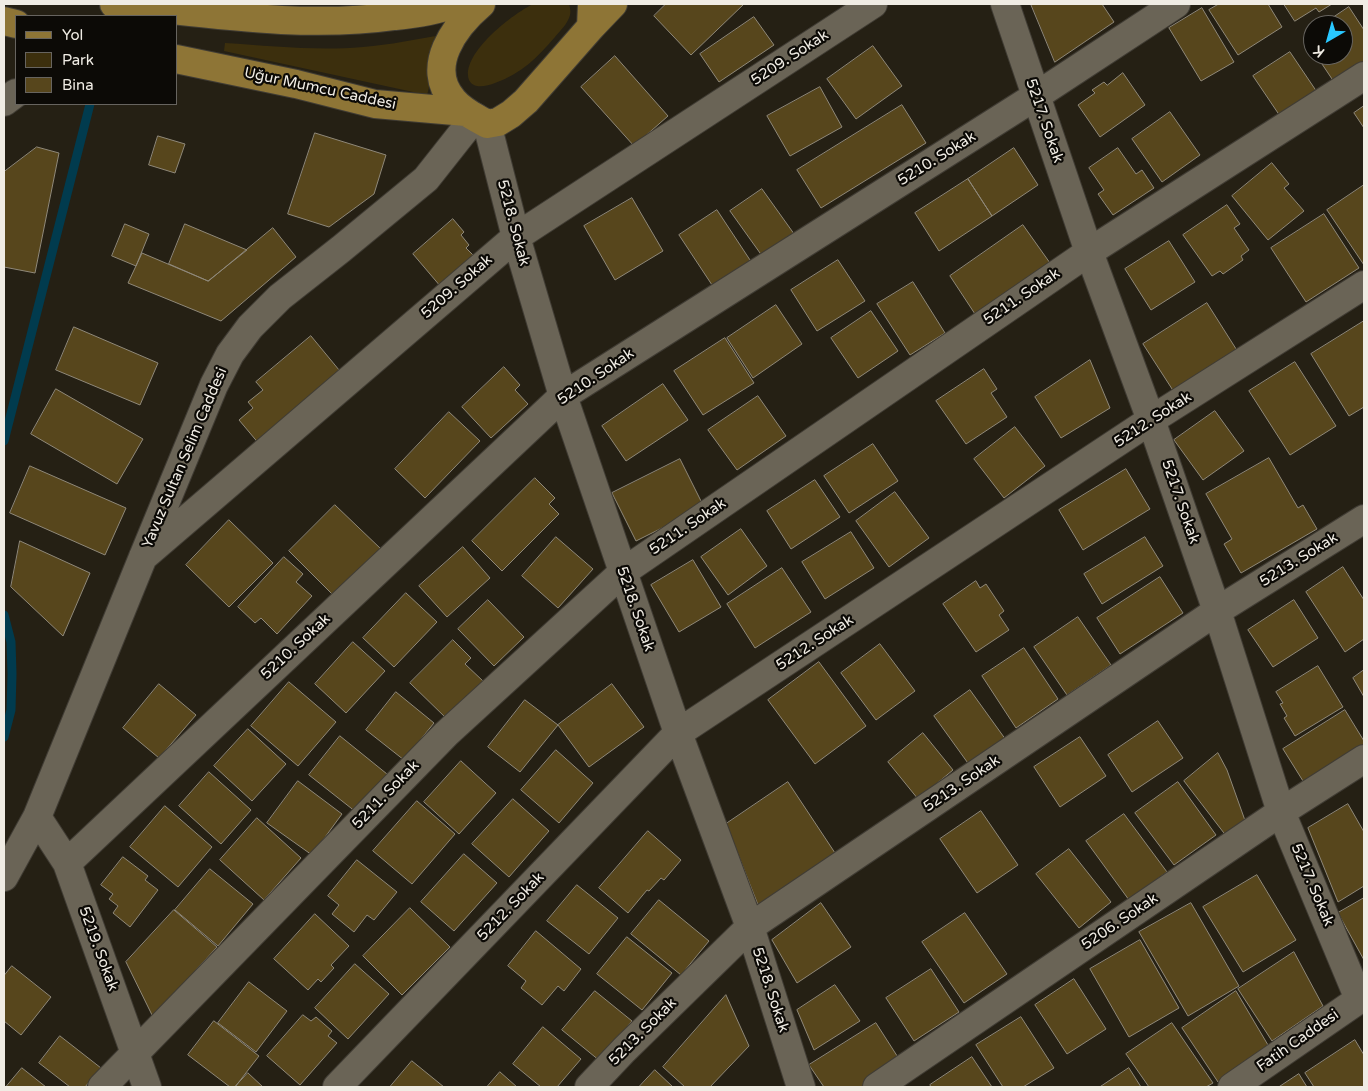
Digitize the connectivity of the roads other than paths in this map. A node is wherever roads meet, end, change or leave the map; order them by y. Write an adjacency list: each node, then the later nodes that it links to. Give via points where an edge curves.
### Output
1 (114, 4): 8 (main road)
2 (454, 4): 8 (main road, via 375,19 332,21 272,20)
3 (481, 4): 15 (main road, via 454,32 441,68 443,84 452,99)
4 (614, 4): 9 (main road, Yavuz Sultan Selim Caddesi)
5 (873, 4): 16 (street, 5209. Sokak)
6 (1005, 4): 13 (street, 5217. Sokak)
7 (1176, 4): 13 (street, 5210. Sokak)
8 (162, 6)
9 (591, 15): 15 (main road, Yavuz Sultan Selim Caddesi, via 526,101 498,122)
10 (178, 59): 15 (main road, Uğur Mumcu Caddesi, via 375,104)
11 (1364, 76): 17 (street, 5211. Sokak)
12 (15, 93): 14 (street)
13 (1036, 96): 17 (street, 5217. Sokak); 19 (street, 5210. Sokak)
14 (4, 102)
15 (476, 118): 16 (street, 5218. Sokak); 22 (street, Yavuz Sultan Selim Caddesi, via 426,179 280,297 250,327 230,354 214,385)
16 (516, 237): 19 (street, 5218. Sokak); 22 (street, 5209. Sokak)
17 (1089, 252): 20 (street, 5217. Sokak); 23 (street, 5211. Sokak)
18 (1364, 285): 20 (street, 5212. Sokak)
19 (564, 396): 23 (street, 5218. Sokak); 29 (street, 5210. Sokak)
20 (1151, 420): 24 (street, 5217. Sokak); 25 (street, 5212. Sokak)
21 (1364, 518): 24 (street, 5213. Sokak)
22 (143, 557): 28 (street, Yavuz Sultan Selim Caddesi)
23 (623, 572): 25 (street, 5218. Sokak); 33 (street, 5211. Sokak, via 446,734)
24 (1217, 611): 27 (street, 5217. Sokak); 31 (street, 5213. Sokak)
25 (678, 733): 31 (street, 5218. Sokak); 36 (street, 5212. Sokak)
26 (1364, 758): 27 (street, 5206. Sokak)
27 (1281, 812): 32 (street, 5217. Sokak); 39 (street, 5206. Sokak)
28 (37, 817): 29 (street, 5219. Sokak); 30 (street, Yavuz Sultan Selim Caddesi)
29 (67, 862): 33 (street, 5219. Sokak)
30 (4, 877)
31 (750, 927): 37 (street, 5213. Sokak); 38 (street, 5218. Sokak)
32 (1362, 997): 40 (street, Fatih Caddesi)
33 (136, 1052): 34 (street, 5211. Sokak); 35 (street, 5219. Sokak)
34 (102, 1087)
35 (148, 1087)
36 (337, 1087)
37 (588, 1087)
38 (801, 1087)
39 (877, 1087)
40 (1232, 1087)

